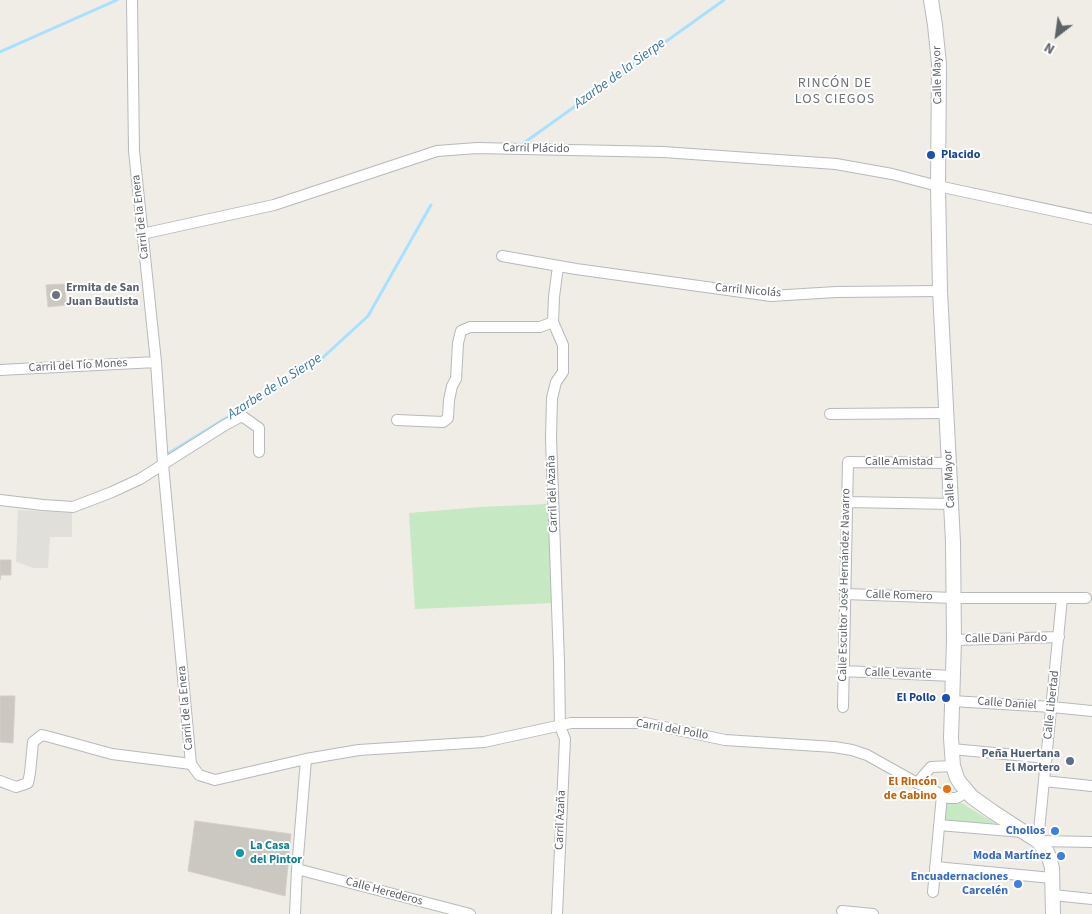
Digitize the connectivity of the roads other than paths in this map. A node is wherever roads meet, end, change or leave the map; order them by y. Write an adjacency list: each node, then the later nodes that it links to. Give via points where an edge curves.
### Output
1 (931, 0): 3 (main road, Calle Mayor, via 939,64)
2 (132, 1): 5 (street, Carril de la Enera, via 134,151)
3 (938, 186): 4 (street, Carril Plácido); 5 (street, Carril Plácido, via 836,164 663,152 477,148 437,152 274,205); 8 (main road, Calle Mayor)
4 (1092, 219)
5 (142, 234): 10 (street, Carril de la Enera)
6 (502, 256): 7 (street, Carril Nicolás)
7 (558, 266): 8 (street, Carril Nicolás, via 770,296); 9 (street, Carril del Azaña)
8 (940, 291): 13 (main road, Calle Mayor)
9 (554, 322): 14 (street, via 540,327 470,327 461,331 448,418 443,422); 34 (street, Carril del Azaña, via 562,345 563,372 556,382 552,398 551,438)
10 (156, 362): 11 (street, Carril del Tío Mones); 18 (street, Carril de la Enera)
11 (0, 370)
12 (830, 414): 13 (street)
13 (946, 414): 17 (main road, Calle Mayor)
14 (397, 420)
15 (260, 452): 18 (street, via 259,428 242,416)
16 (848, 462): 17 (street, Calle Amistad); 20 (street, Calle Escultor José Hernández Navarro)
17 (949, 463): 21 (main road, Calle Mayor)
18 (163, 464): 19 (street, via 140,479 73,507); 38 (street, Carril de la Enera)
19 (0, 500)
20 (847, 502): 21 (street); 22 (street, Calle Escultor José Hernández Navarro)
21 (952, 504): 23 (main road, Calle Mayor)
22 (845, 594): 23 (street, Calle Romero); 28 (street, Calle Escultor José Hernández Navarro)
23 (954, 598): 24 (street, Calle Romero); 27 (main road, Calle Mayor)
24 (1062, 598): 25 (street, Calle Romero); 26 (street, Calle Libertad)
25 (1086, 598)
26 (1059, 637): 27 (street, Calle Dani Pardo); 32 (street, Calle Libertad)
27 (954, 640): 29 (main road, Calle Mayor)
28 (843, 671): 29 (street, Calle Levante); 31 (street, Calle Escultor José Hernández Navarro)
29 (953, 676): 30 (main road, Calle Mayor)
30 (952, 701): 32 (street, Calle Daniel); 35 (main road, Calle Mayor)
31 (843, 707)
32 (1052, 707): 33 (street, Calle Daniel); 36 (street, Calle Libertad)
33 (1092, 711)
34 (560, 726): 37 (street, Carril del Pollo, via 484,742 359,750); 42 (street, Carril del Pollo, via 571,723 645,723 725,740 834,747 867,755); 59 (street, Carril Azaña, via 564,739)
35 (952, 749): 36 (street); 39 (main road, Calle Mayor)
36 (1047, 758): 41 (street, Calle Libertad)
37 (306, 759): 38 (street, Carril de la Enera, via 214,780 200,775); 51 (street)
38 (191, 764): 40 (street, via 112,754 42,736 33,742 28,784 16,787)
39 (954, 766): 42 (street, via 931,767); 44 (main road, Calle Mayor, via 957,778)
40 (0, 781)
41 (1044, 782): 43 (street); 48 (street, Calle Libertad)
42 (917, 783): 45 (street, Carril del Pollo)
43 (1092, 786)
44 (968, 792): 45 (street, Carril del Pollo, via 956,798); 47 (main road, Calle Mayor)
45 (942, 795): 46 (street)
46 (939, 825): 47 (street); 50 (street)
47 (1026, 833): 48 (main road, Calle Mayor)
48 (1038, 841): 49 (street); 52 (main road, Calle Mayor, via 1049,856)
49 (1092, 842)
50 (935, 867): 52 (street); 53 (street)
51 (297, 869): 57 (street); 58 (street, Calle Herederos)
52 (1052, 878): 54 (main road, Calle Mayor)
53 (933, 892)
54 (1053, 895): 55 (street); 61 (main road, Calle Mayor)
55 (1092, 899)
56 (842, 911): 60 (street)
57 (295, 914)
58 (470, 914)
59 (557, 914)
60 (874, 914)
61 (1053, 914)

